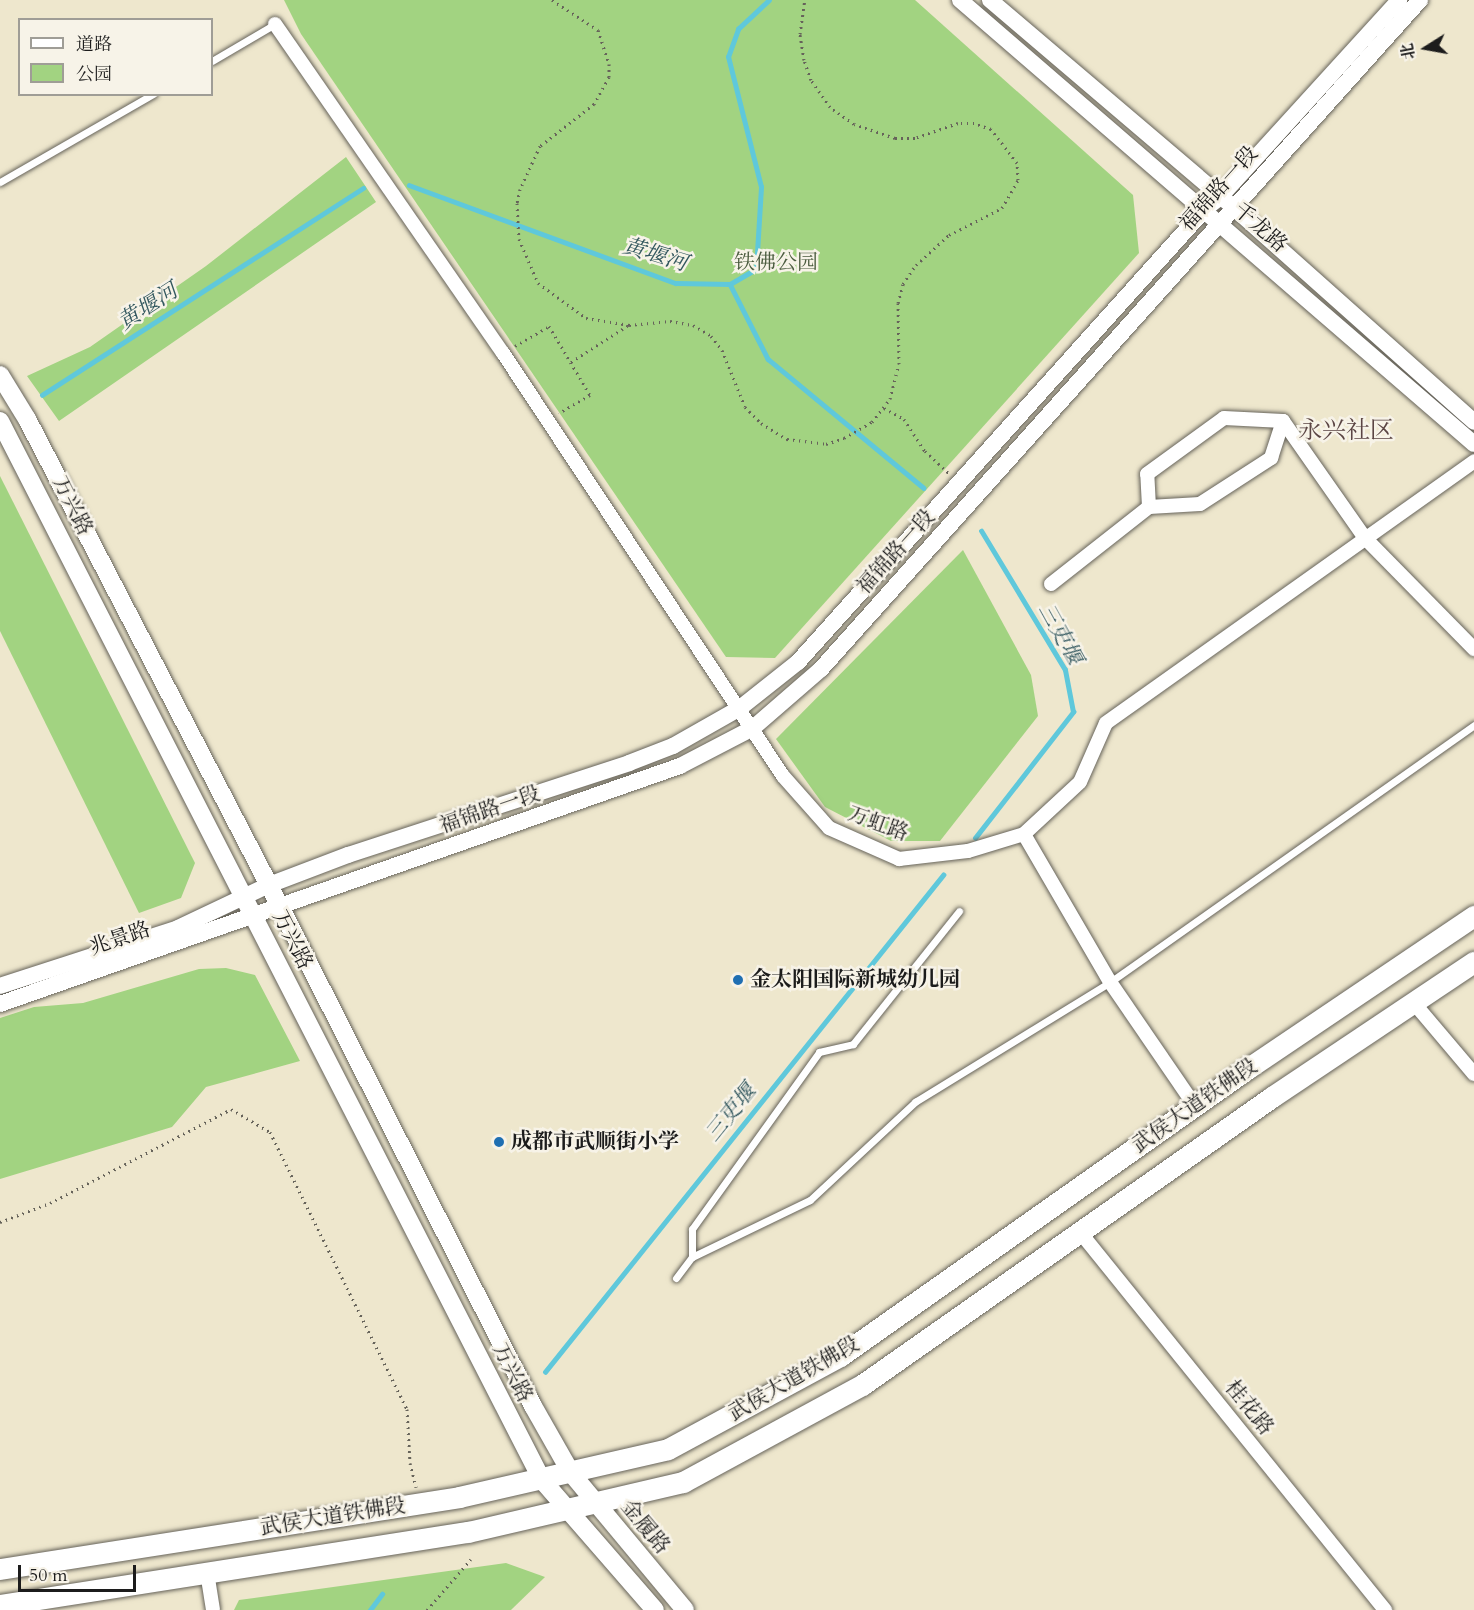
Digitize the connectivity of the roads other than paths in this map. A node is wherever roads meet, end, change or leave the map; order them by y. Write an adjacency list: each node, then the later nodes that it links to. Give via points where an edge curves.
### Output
1 (960, 0): 10 (street, 千龙路)
2 (990, 0): 9 (street, 千龙路)
3 (1399, 0): 9 (street, 福锦路一段)
4 (1420, 0): 9 (street, 福锦路一段)
5 (275, 24): 6 (lane); 22 (street, 万虹路, via 503,353)
6 (213, 60)
7 (150, 96): 8 (lane)
8 (0, 182)
9 (1226, 203): 10 (street, 福锦路一段); 11 (street, 福锦路一段); 15 (street, 千龙路)
10 (1204, 209): 11 (street, 千龙路); 22 (street, 福锦路一段, via 798,662)
11 (1220, 222): 16 (street, 千龙路); 24 (street, 福锦路一段, via 821,669)
12 (0, 375): 26 (main road, 金履路, via 27,419)
13 (0, 421): 27 (main road, 万兴路)
14 (1283, 421): 18 (street, via 1271,458 1200,504); 18 (street, via 1224,418 1147,474); 19 (street)
15 (1474, 422)
16 (1474, 444)
17 (1474, 461): 19 (street)
18 (1149, 507): 20 (street)
19 (1365, 538): 21 (street); 25 (street, via 1106,723 1080,782)
20 (1051, 584)
21 (1474, 649)
22 (740, 708): 24 (street, 万虹路); 26 (street, 福锦路一段, via 673,746 629,764)
23 (1474, 725): 33 (lane)
24 (753, 728): 25 (street, 万虹路, via 783,776 829,828 899,858 968,851); 28 (street, 福锦路一段, via 680,766)
25 (1024, 834): 33 (street)
26 (269, 885): 27 (street, 福锦路一段); 28 (main road, 金履路)
27 (246, 898): 31 (main road, 万兴路); 34 (street, 兆景路, via 178,928)
28 (280, 907): 31 (street, 福锦路一段); 42 (main road, 金履路, via 533,1406)
29 (959, 911): 40 (lane, via 853,1044 819,1052 692,1229)
30 (1474, 916): 38 (main road, 武侯大道铁佛段)
31 (255, 917): 36 (street, 兆景路); 43 (main road, 万兴路)
32 (1474, 962): 35 (main road, 武侯大道铁佛段)
33 (1110, 982): 38 (street); 40 (lane, via 915,1102 810,1200)
34 (0, 986)
35 (1414, 1003): 37 (street); 39 (main road, 武侯大道铁佛段)
36 (0, 1004)
37 (1474, 1074)
38 (1195, 1106): 42 (main road, 武侯大道铁佛段, via 840,1356 668,1449)
39 (1080, 1232): 44 (main road, 武侯大道铁佛段, via 862,1385 683,1482); 52 (street, 桂花路)
40 (692, 1257): 41 (lane)
41 (676, 1278)
42 (571, 1473): 43 (main road, 武侯大道铁佛段); 44 (main road, 金履路)
43 (542, 1480): 45 (main road, 万兴路); 46 (main road, 武侯大道铁佛段)
44 (595, 1503): 45 (main road, 武侯大道铁佛段); 51 (main road, 金履路)
45 (569, 1509): 47 (main road, 武侯大道铁佛段, via 468,1532); 50 (main road)
46 (0, 1569)
47 (207, 1572): 48 (main road, 武侯大道铁佛段); 49 (street)
48 (0, 1605)
49 (213, 1610)
50 (655, 1610)
51 (686, 1610)
52 (1385, 1610)

